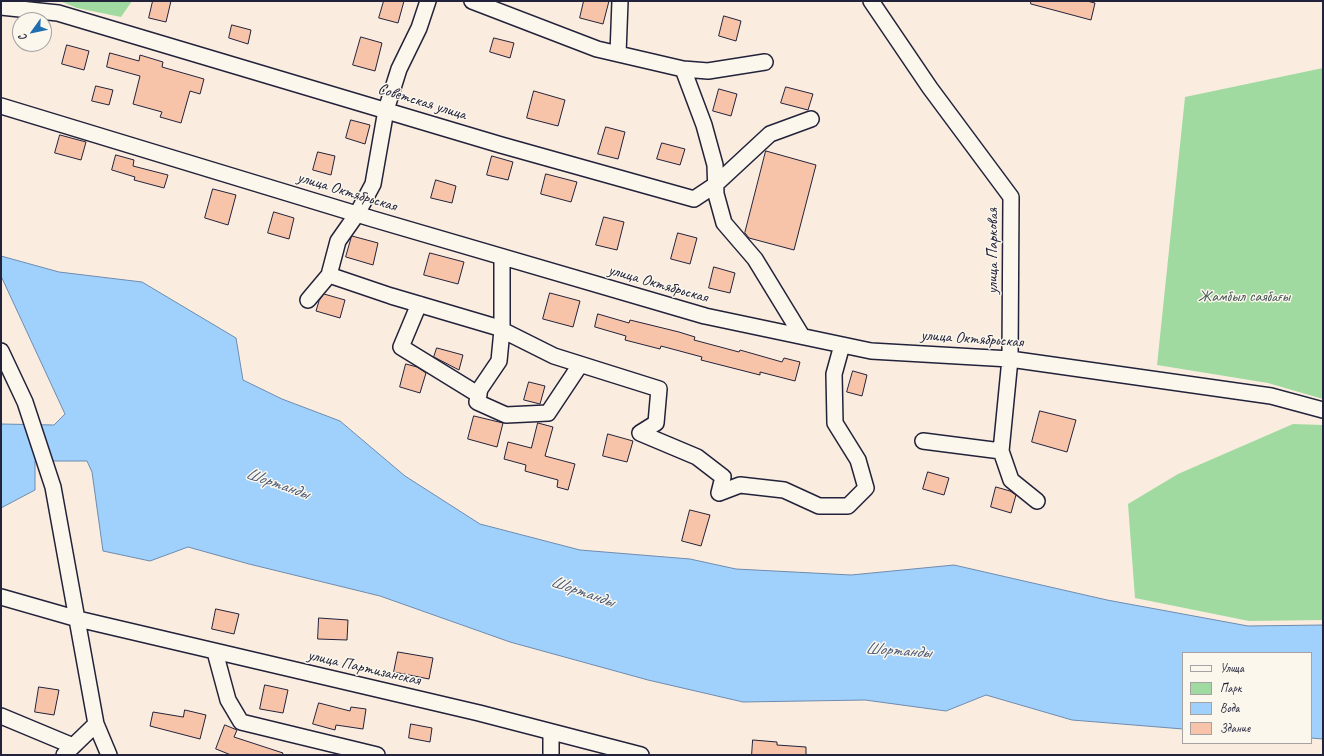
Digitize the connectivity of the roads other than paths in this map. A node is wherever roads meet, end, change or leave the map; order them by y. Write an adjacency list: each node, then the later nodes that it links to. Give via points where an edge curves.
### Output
1 (428, 1): 10 (street)
2 (472, 1): 6 (street, via 597,49)
3 (620, 1): 6 (street)
4 (871, 1): 22 (street, улица Парковая, via 930,88 1012,197)
5 (1, 7): 10 (street, Советская улица, via 58,13)
6 (618, 54): 8 (street)
7 (765, 62): 8 (street, via 708,71)
8 (683, 69): 12 (street, via 704,125 715,165)
9 (1, 106): 13 (street, улица Октябрьская)
10 (386, 110): 12 (street, Советская улица, via 694,199); 13 (street, via 373,184)
11 (811, 119): 12 (street, Советская улица, via 770,134)
12 (716, 185): 19 (street, via 724,223 755,259)
13 (357, 214): 14 (street, улица Октябрьская); 15 (street, via 338,241)
14 (502, 257): 18 (street); 19 (street, улица Октябрьская, via 705,316)
15 (329, 275): 16 (street); 17 (street)
16 (308, 300)
17 (419, 304): 18 (street); 24 (street, via 401,347)
18 (502, 330): 23 (street, via 554,356); 24 (street, via 499,361 480,389)
19 (802, 336): 20 (street, улица Октябрьская)
20 (842, 345): 22 (street, улица Октябрьская, via 871,351); 23 (street, via 834,374 836,423 858,460 866,488 848,506 819,506 784,490 740,485 718,492 723,477 697,458 640,433 656,423 659,389)
21 (1, 351): 30 (street, via 25,402 53,487)
22 (1010, 359): 25 (street, улица Октябрьская, via 1271,396); 27 (street, улица Парковая)
23 (580, 365): 24 (street, via 548,412 506,415 477,402)
24 (479, 395)
25 (1323, 410)
26 (923, 442): 27 (street)
27 (1001, 451): 28 (street, улица Парковая, via 1011,480)
28 (1037, 500)
29 (1, 596): 30 (street, улица Партизанская)
30 (78, 619): 31 (street, улица Партизанская); 33 (street)
31 (215, 652): 34 (street, улица Партизанская); 37 (street, via 228,700 241,722)
32 (1, 716): 35 (street)
33 (96, 724): 35 (street); 36 (street)
34 (551, 732): 38 (street); 39 (street, улица Партизанская)
35 (68, 751)
36 (109, 755)
37 (377, 755)
38 (551, 755)
39 (641, 755)

